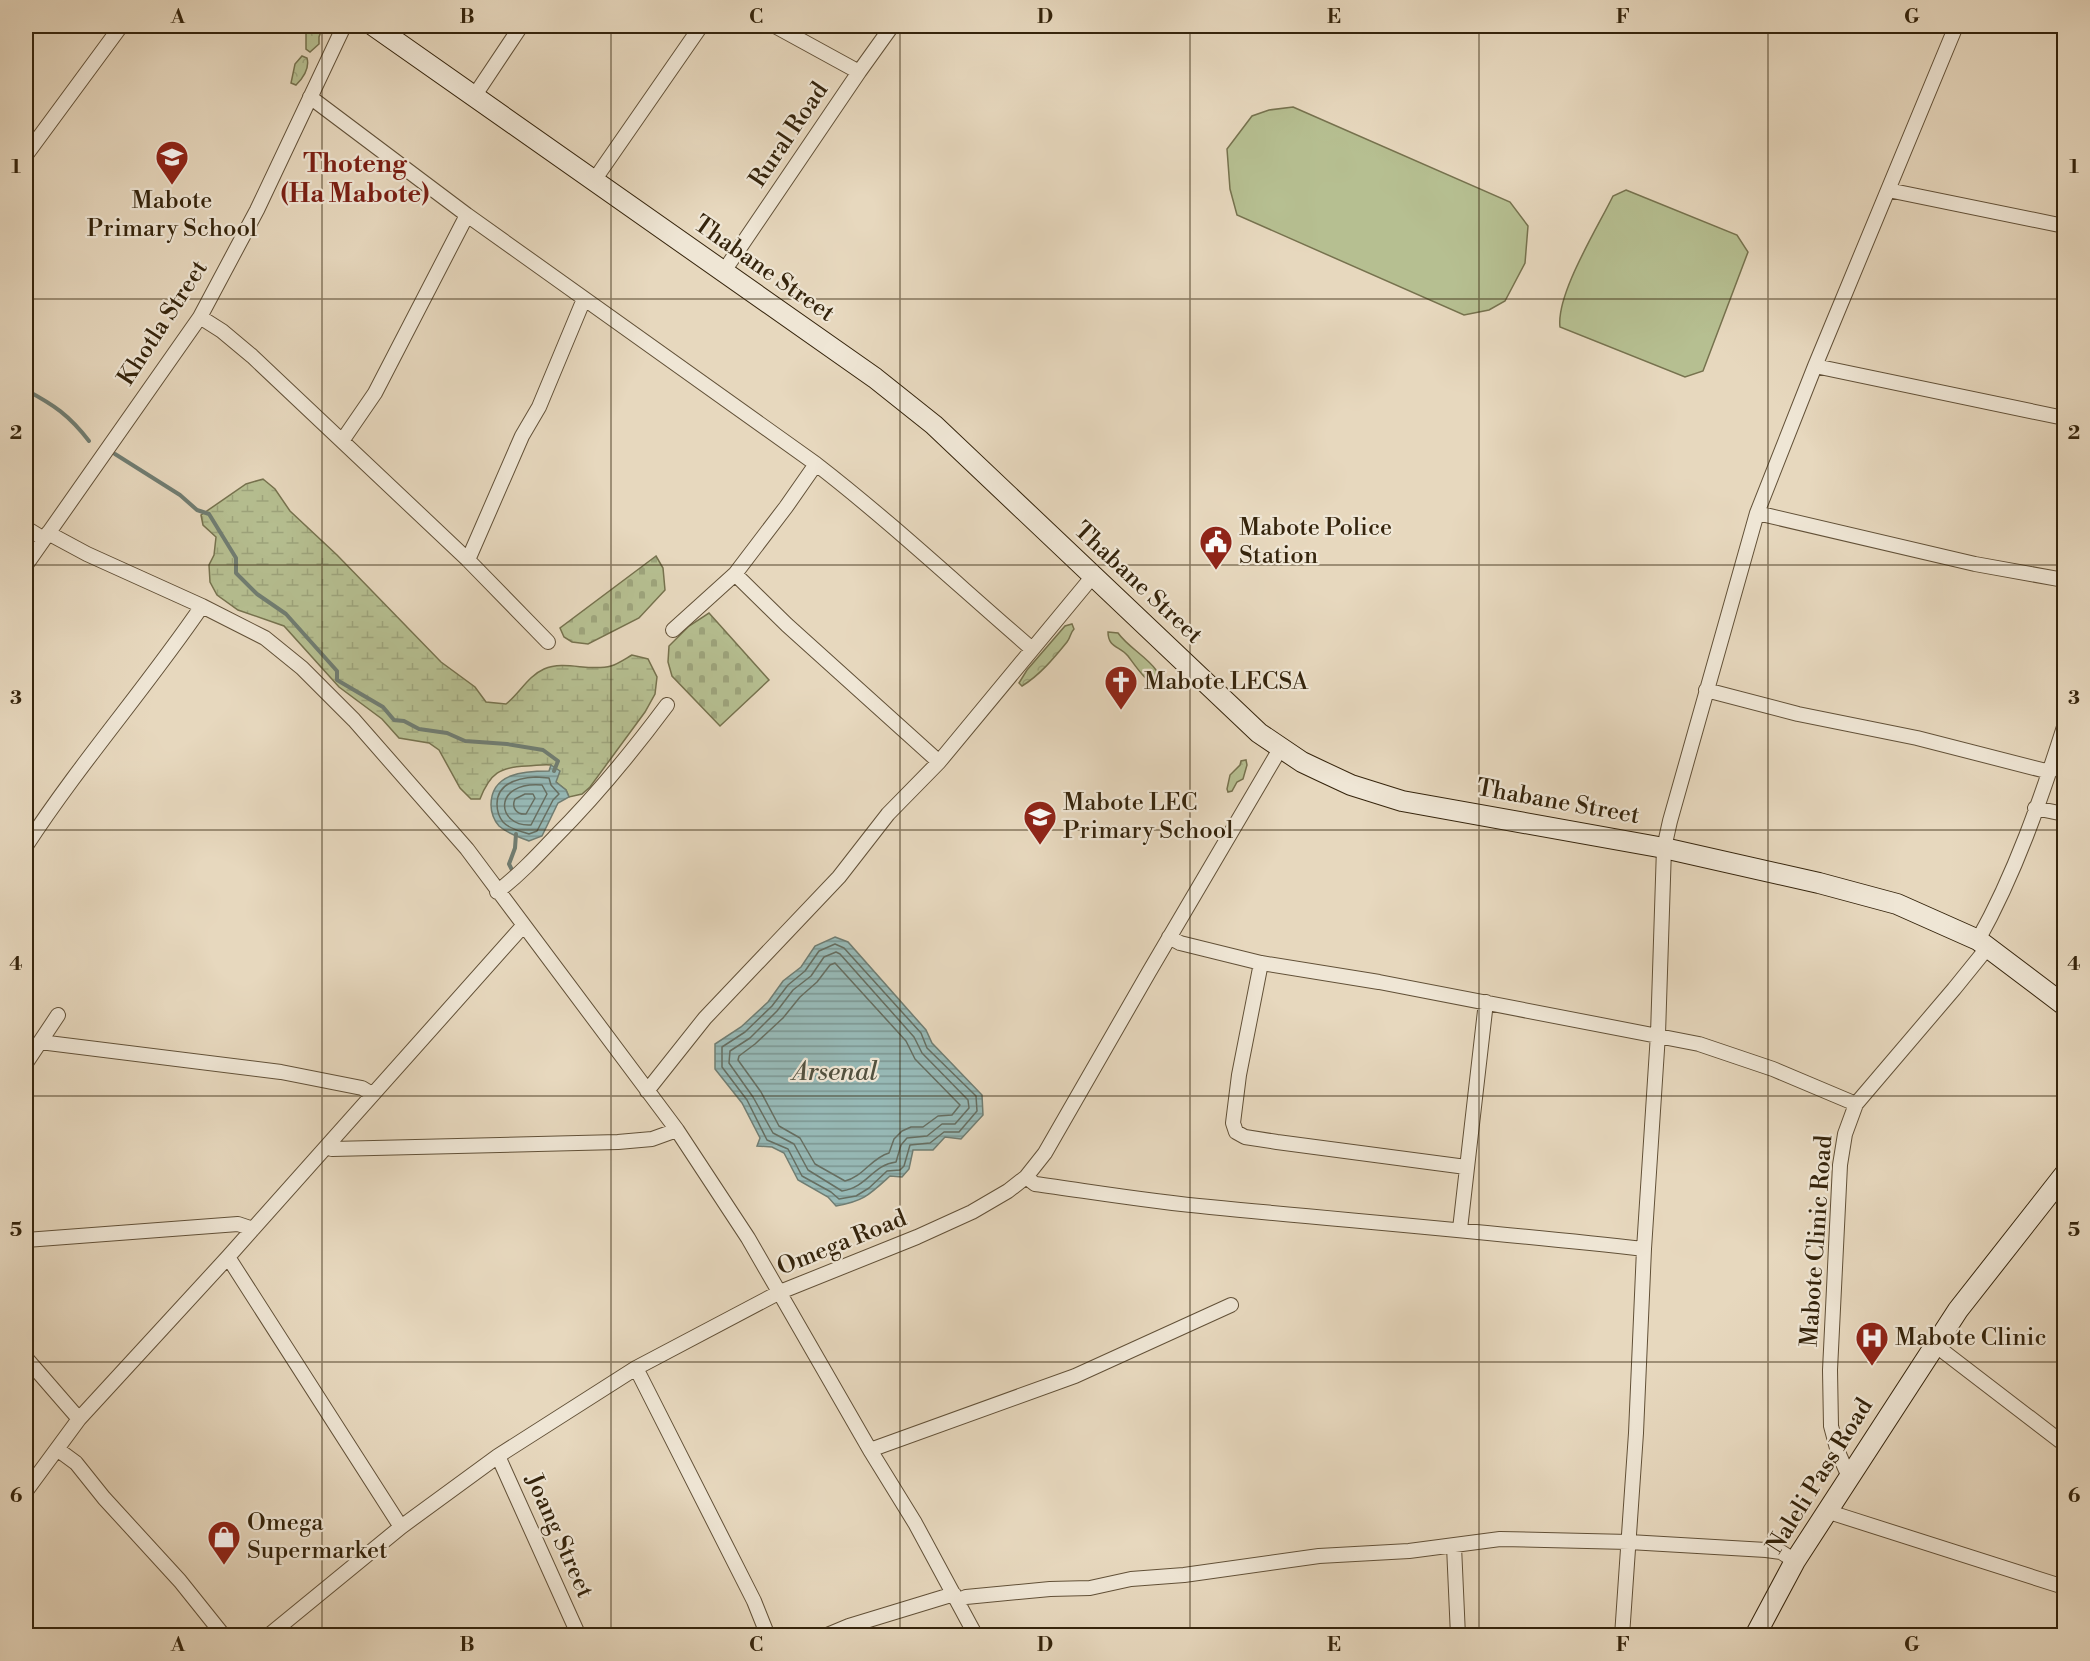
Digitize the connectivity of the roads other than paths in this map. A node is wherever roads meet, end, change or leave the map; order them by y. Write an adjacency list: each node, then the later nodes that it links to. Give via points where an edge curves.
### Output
1 (121, 26): 12 (street)
2 (344, 26): 11 (street, Khotla Street)
3 (374, 26): 10 (street, Thabane Street)
4 (521, 26): 10 (street)
5 (701, 26): 13 (street)
6 (775, 26): 9 (street)
7 (892, 26): 9 (street, Rural Road)
8 (1956, 26): 14 (street)
9 (859, 72): 17 (street, Rural Road)
10 (475, 95): 13 (street, Thabane Street)
11 (310, 97): 15 (street); 19 (street, Khotla Street, via 257,210)
12 (26, 154)
13 (595, 179): 17 (street, Thabane Street)
14 (1888, 190): 16 (street); 20 (street)
15 (467, 215): 18 (street); 22 (street, via 375,393)
16 (2064, 226)
17 (724, 271): 30 (street, Thabane Street, via 875,378 934,425)
18 (584, 298): 23 (street); 27 (street)
19 (200, 317): 22 (street, via 252,356); 26 (street, Khotla Street)
20 (1815, 366): 21 (street); 24 (street)
21 (2064, 418)
22 (342, 441): 27 (street)
23 (816, 464): 29 (street); 35 (street, via 870,506)
24 (1757, 513): 31 (street, via 1975,564); 36 (street)
25 (26, 528): 26 (street)
26 (46, 536): 28 (street, Khotla Street); 32 (street)
27 (468, 560): 34 (street)
28 (26, 565)
29 (735, 574): 33 (street); 40 (street)
30 (1093, 576): 35 (street); 39 (street, Thabane Street, via 1253,728)
31 (2064, 580)
32 (202, 606): 44 (street); 46 (street, via 265,638 302,668 354,720 467,849)
33 (673, 630)
34 (548, 642)
35 (1032, 649): 40 (street)
36 (1706, 690): 41 (street); 45 (street)
37 (667, 705): 46 (street, via 579,813 516,878)
38 (2064, 727): 41 (street, Mabote Clinic Road)
39 (1280, 748): 45 (street, Thabane Street, via 1351,785 1402,801); 48 (street, Omega Road)
40 (939, 762): 57 (street, via 888,814 827,890 705,1018)
41 (2050, 772): 42 (street, Mabote Clinic Road)
42 (2036, 808): 43 (street); 49 (street, Mabote Clinic Road)
43 (2064, 814)
44 (26, 846)
45 (1664, 848): 49 (street, Thabane Street, via 1859,892 1897,904); 54 (street)
46 (497, 892): 47 (street)
47 (523, 926): 57 (street); 58 (street)
48 (1169, 937): 50 (street, via 1179,943); 64 (street, Omega Road, via 1046,1154)
49 (1983, 944): 52 (street, Thabane Street); 59 (street, Mabote Clinic Road, via 1954,990)
50 (1261, 963): 51 (street); 62 (street, via 1239,1075 1233,1123 1236,1132 1277,1142)
51 (1486, 1002): 54 (street); 62 (street)
52 (2064, 1005)
53 (58, 1015): 55 (street)
54 (1658, 1034): 59 (street, via 1773,1069); 68 (street)
55 (40, 1042): 56 (street); 58 (street, via 281,1072 362,1088)
56 (26, 1063)
57 (647, 1091): 60 (street)
58 (372, 1094): 61 (street)
59 (1856, 1104): 80 (street, Mabote Clinic Road, via 1845,1134 1840,1165 1830,1370 1831,1426)
60 (676, 1130): 61 (street, via 652,1139 618,1142); 70 (street)
61 (326, 1147): 65 (street)
62 (1466, 1167): 66 (street)
63 (2064, 1175): 72 (street, Naleli Pass Road)
64 (1026, 1177): 66 (street, via 1035,1184 1209,1207); 70 (street, Omega Road, via 972,1212)
65 (253, 1229): 67 (street, via 238,1224); 69 (street)
66 (1460, 1229): 68 (street)
67 (26, 1240)
68 (1644, 1250): 84 (street)
69 (228, 1257): 75 (street); 83 (street)
70 (780, 1292): 74 (street, Omega Road); 78 (street)
71 (1231, 1305): 78 (street, via 1076,1376)
72 (1935, 1345): 76 (street); 80 (street, Naleli Pass Road)
73 (26, 1358): 75 (street)
74 (636, 1368): 79 (street, Omega Road); 93 (street)
75 (79, 1419): 77 (street)
76 (2064, 1444)
77 (57, 1449): 81 (street); 90 (street, via 76,1463)
78 (870, 1450): 88 (street)
79 (498, 1456): 83 (street, Omega Road); 92 (street, Joang Street)
80 (1849, 1477): 82 (street, Naleli Pass Road)
81 (26, 1491)
82 (1826, 1511): 86 (street, Naleli Pass Road); 87 (street)
83 (402, 1527): 91 (street, Omega Road)
84 (1629, 1542): 85 (street, via 1500,1539); 86 (street, via 1766,1550 1781,1552); 97 (street)
85 (1454, 1546): 88 (street, via 1319,1556 1131,1579 1090,1588); 96 (street)
86 (1795, 1561): 89 (street, Naleli Pass Road)
87 (2064, 1587)
88 (955, 1597): 94 (street); 95 (street)
89 (1761, 1634)
90 (224, 1635)
91 (268, 1635)
92 (579, 1635)
93 (768, 1635)
94 (825, 1635)
95 (976, 1635)
96 (1458, 1635)
97 (1622, 1635)

